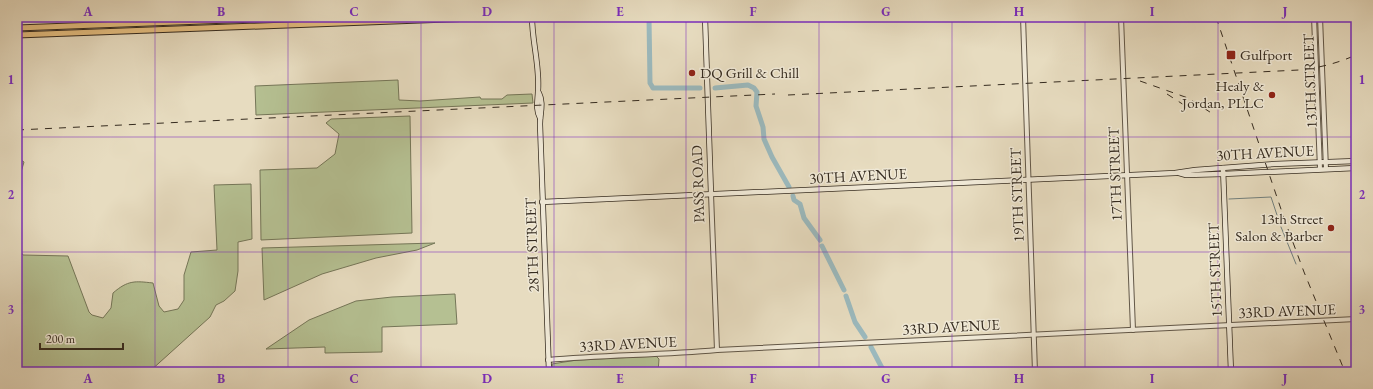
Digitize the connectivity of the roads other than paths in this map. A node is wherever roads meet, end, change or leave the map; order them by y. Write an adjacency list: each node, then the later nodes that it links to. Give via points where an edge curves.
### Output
1 (312, 17): 9 (main road)
2 (500, 17): 12 (main road)
3 (532, 17): 27 (main road, 28TH STREET, via 537,67 537,113 540,118)
4 (705, 17): 26 (main road, PASS ROAD)
5 (1023, 17): 25 (street, 19TH STREET)
6 (1121, 17): 24 (street, 17TH STREET)
7 (1314, 17): 16 (street, 13TH STREET)
8 (1320, 17): 17 (street, 13TH STREET)
9 (201, 19): 10 (main road); 12 (street)
10 (31, 27): 11 (main road); 14 (main road)
11 (17, 28)
12 (201, 29): 14 (main road)
13 (17, 35): 14 (main road)
14 (31, 35)
15 (1356, 161): 17 (main road, 30TH AVENUE)
16 (1320, 162): 17 (main road, 30TH AVENUE); 18 (main road, 30TH AVENUE); 20 (street, 13TH STREET)
17 (1325, 162): 21 (street, 13TH STREET)
18 (1223, 168): 22 (main road, 30TH AVENUE); 23 (main road, 15TH STREET)
19 (1356, 168): 21 (main road, 30TH AVENUE)
20 (1320, 169): 21 (main road, 30TH AVENUE); 23 (main road, 30TH AVENUE)
21 (1326, 169)
22 (1175, 173): 23 (main road, 30TH AVENUE); 24 (main road, 30TH AVENUE)
23 (1223, 174): 29 (main road, 15TH STREET)
24 (1127, 175): 25 (main road, 30TH AVENUE); 30 (street, 17TH STREET)
25 (1028, 180): 26 (main road, 30TH AVENUE); 31 (street, 19TH STREET)
26 (711, 194): 27 (main road, 30TH AVENUE); 32 (street, PASS ROAD)
27 (542, 202): 33 (main road, 28TH STREET)
28 (1356, 320): 29 (street, 33RD AVENUE)
29 (1229, 325): 30 (street, 33RD AVENUE); 36 (main road, 15TH STREET)
30 (1133, 330): 31 (street, 33RD AVENUE)
31 (1034, 335): 32 (street, 33RD AVENUE); 35 (street, 19TH STREET)
32 (717, 350): 33 (street, 33RD AVENUE)
33 (548, 360): 34 (main road, 28TH STREET)
34 (549, 372)
35 (1035, 372)
36 (1231, 372)

